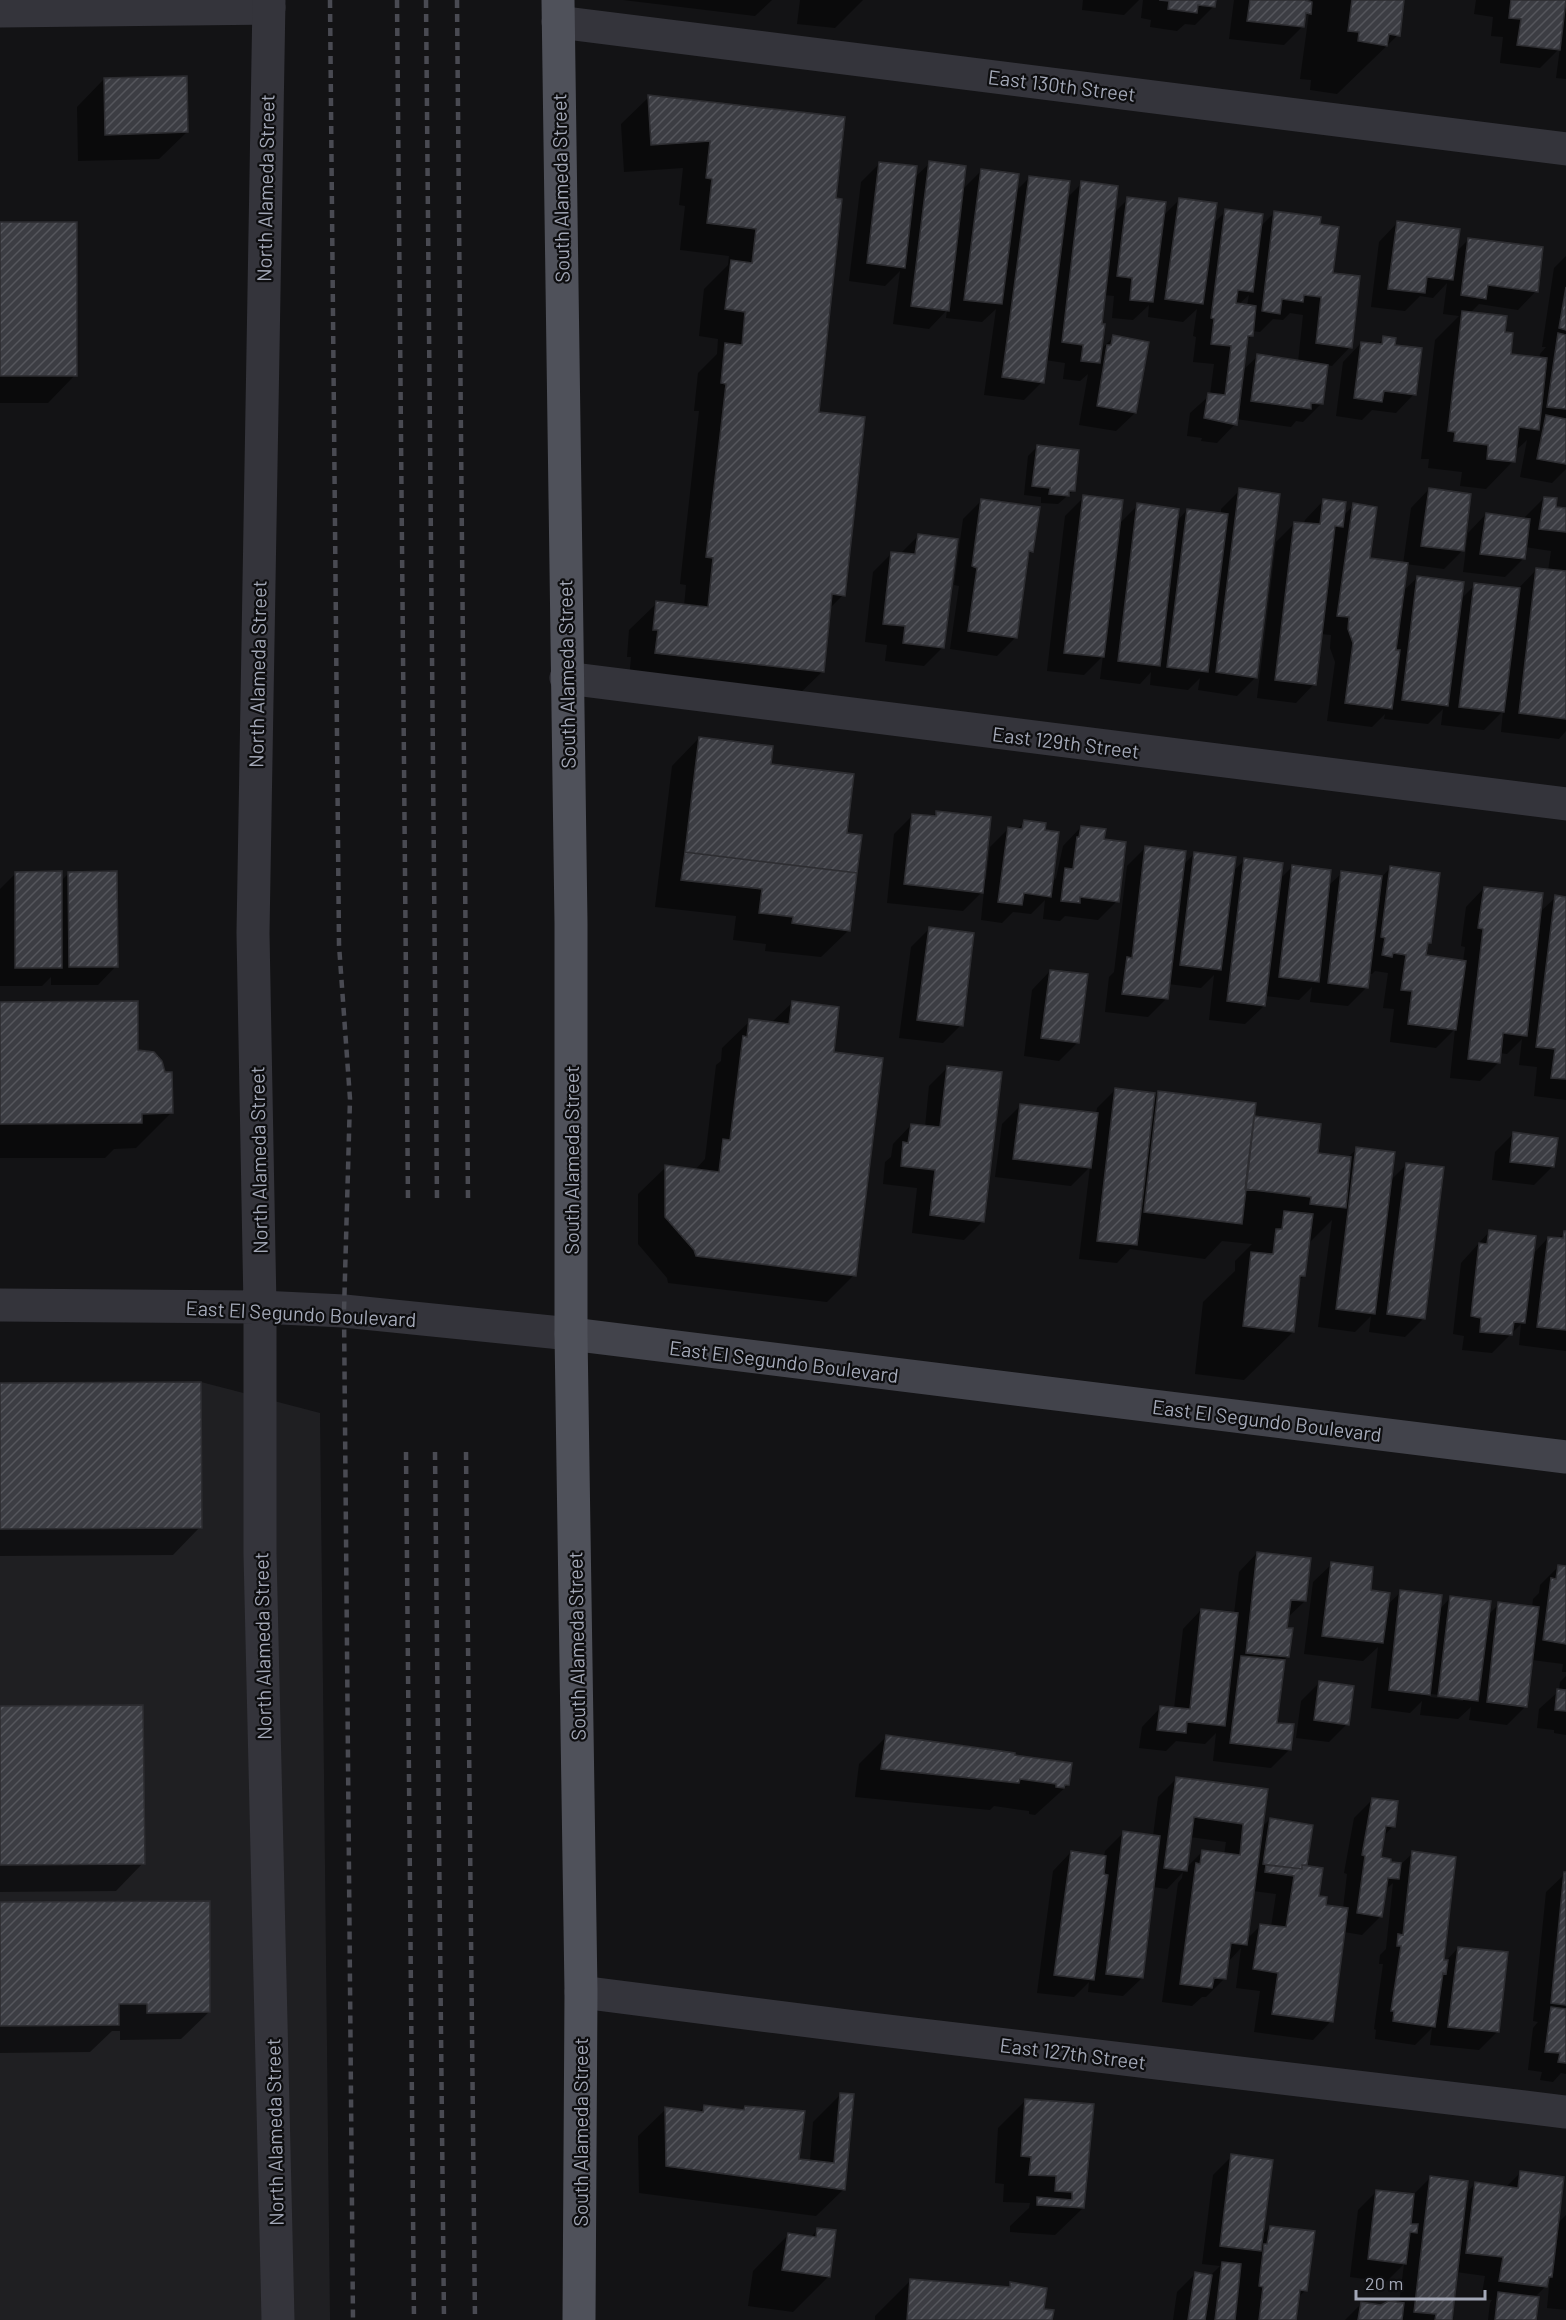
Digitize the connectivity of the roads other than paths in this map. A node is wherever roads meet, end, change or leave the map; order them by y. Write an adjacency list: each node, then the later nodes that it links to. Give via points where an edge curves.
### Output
1 (269, 4): 2 (street); 8 (street, North Alameda Street, via 253,933)
2 (0, 11)
3 (558, 11): 4 (street, East 130th Street); 5 (main road, South Alameda Street)
4 (1566, 149)
5 (566, 678): 6 (street, East 129th Street); 9 (main road, South Alameda Street, via 571,923)
6 (1566, 804)
7 (0, 1305): 8 (street, East El Segundo Boulevard)
8 (260, 1307): 9 (street, East El Segundo Boulevard, via 344,1311); 13 (street, North Alameda Street, via 260,1554)
9 (571, 1334): 10 (main road, East El Segundo Boulevard); 11 (main road, South Alameda Street)
10 (1566, 1457)
11 (581, 1992): 12 (street, East 127th Street); 14 (main road, South Alameda Street)
12 (1566, 2112)
13 (278, 2320)
14 (579, 2320)

